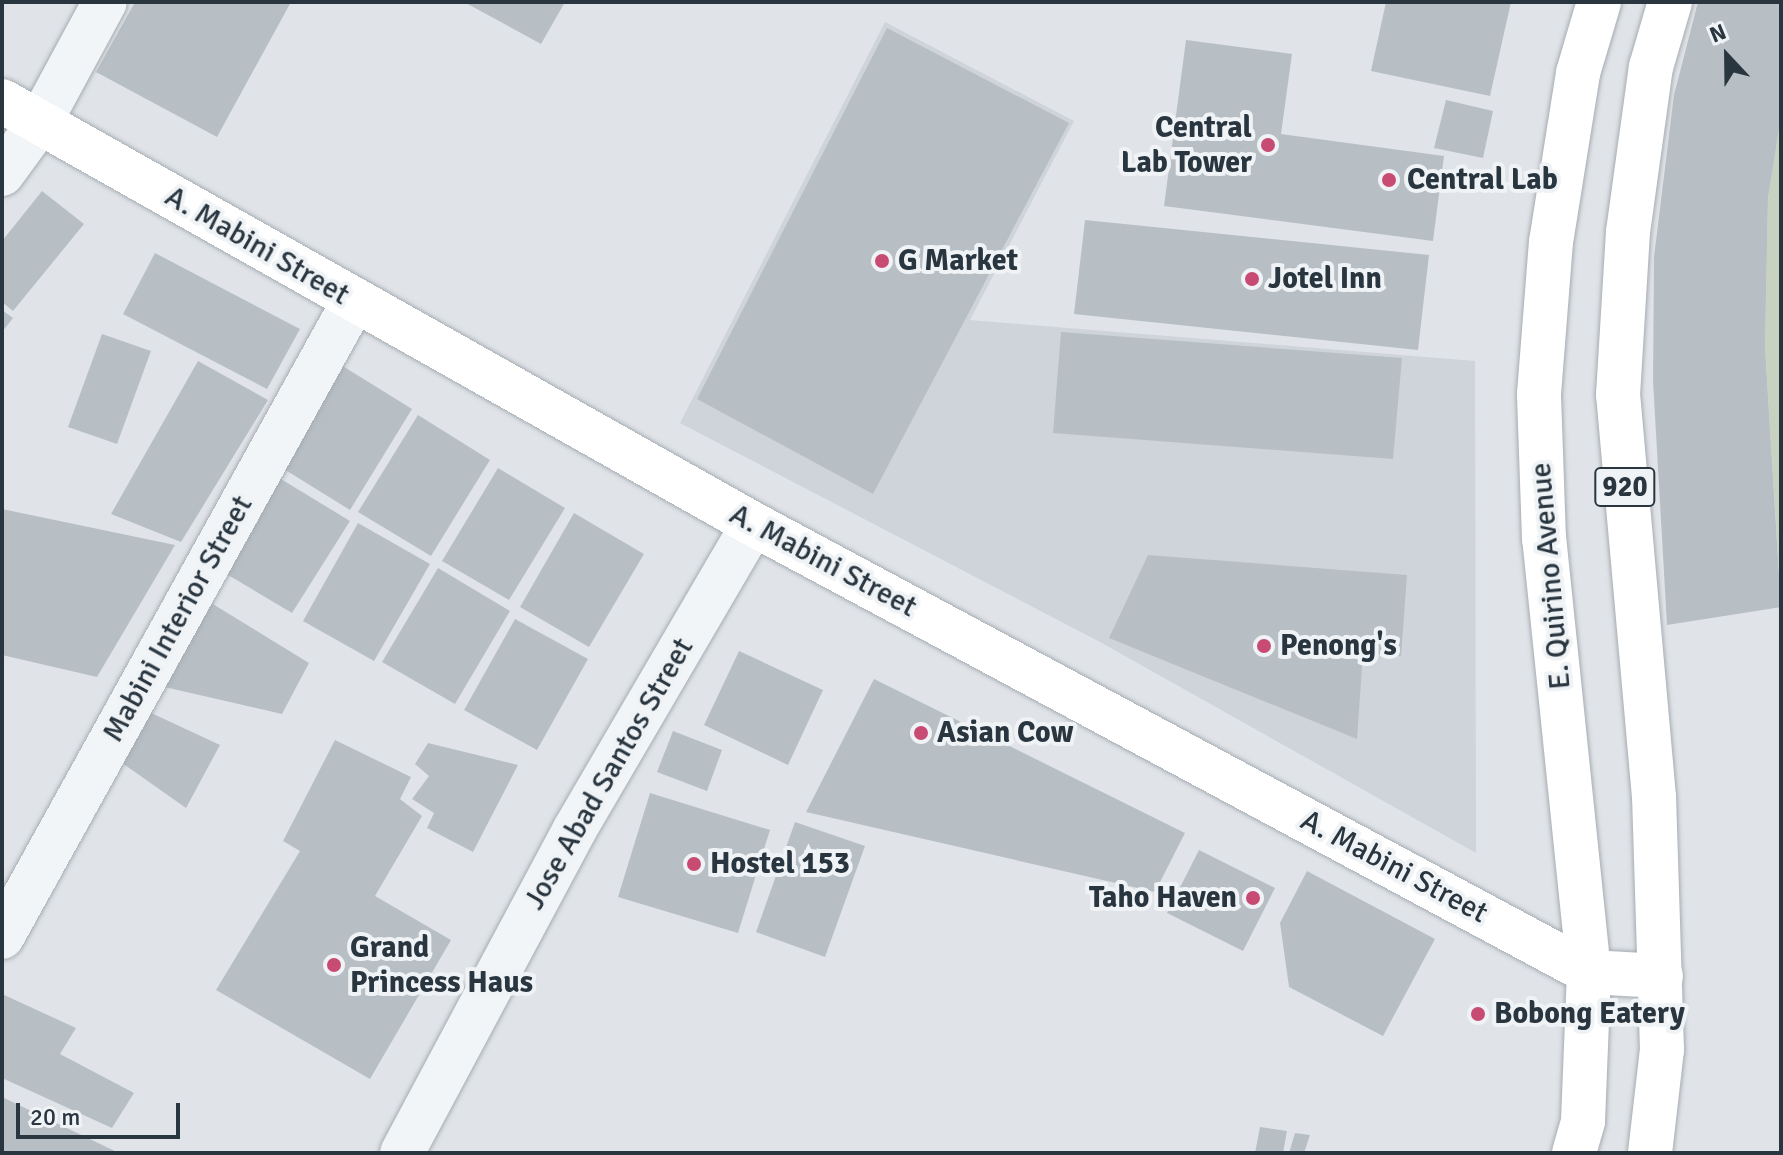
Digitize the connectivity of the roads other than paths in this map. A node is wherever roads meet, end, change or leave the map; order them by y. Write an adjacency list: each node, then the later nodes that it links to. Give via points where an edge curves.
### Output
1 (105, 2): 5 (street)
2 (1599, 2): 10 (main road, E. Quirino Avenue, via 1578,73 1551,242 1539,394 1544,539)
3 (1670, 2): 11 (main road, 920, via 1651,67 1628,232 1618,395 1654,797)
4 (2, 101): 5 (main road, A. Mabini Street)
5 (40, 122): 6 (street); 7 (main road, A. Mabini Street)
6 (2, 174)
7 (354, 301): 8 (main road, A. Mabini Street); 9 (street, Mabini Interior Street)
8 (753, 524): 10 (main road, A. Mabini Street); 12 (street, Jose Abad Santos Street, via 575,829)
9 (2, 937)
10 (1589, 972): 11 (main road, A. Mabini Street); 13 (main road, E. Quirino Avenue, via 1583,1121)
11 (1661, 976): 14 (main road, 920, via 1662,1050)
12 (402, 1153)
13 (1574, 1153)
14 (1650, 1153)

